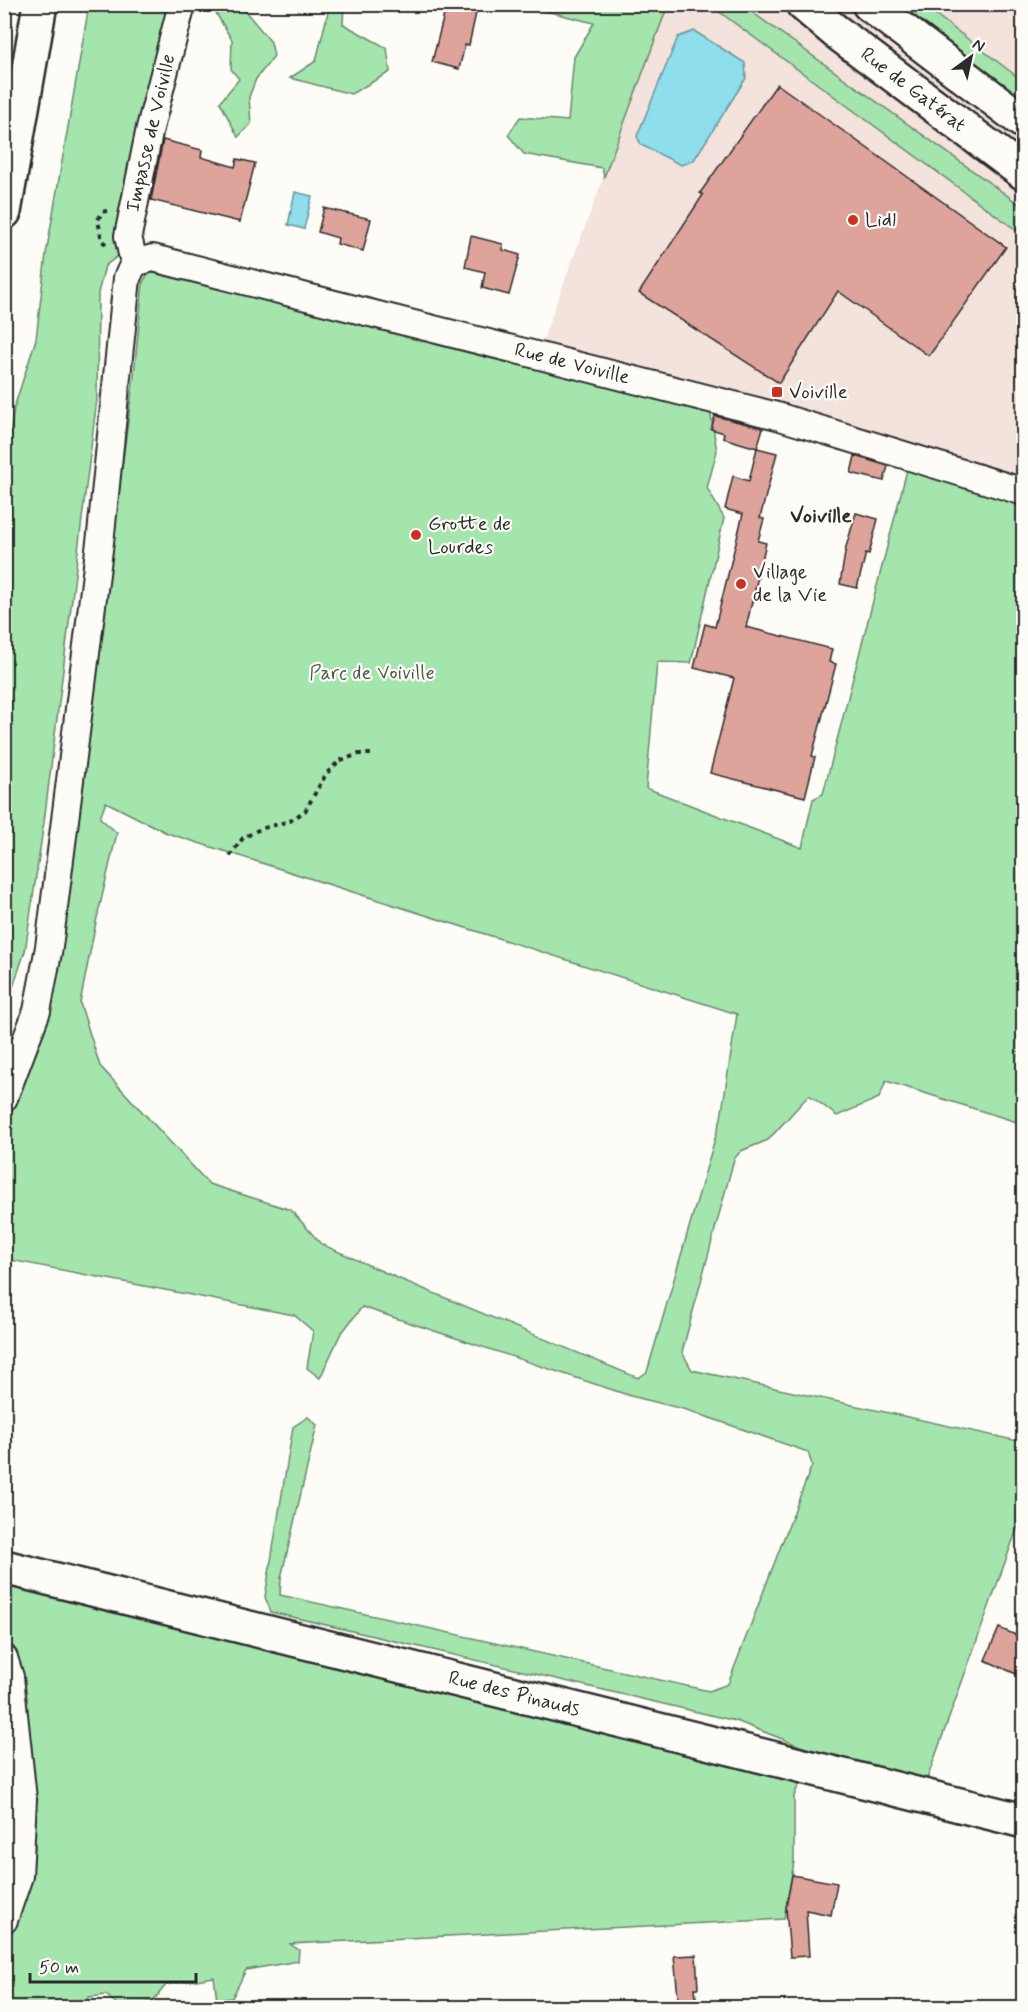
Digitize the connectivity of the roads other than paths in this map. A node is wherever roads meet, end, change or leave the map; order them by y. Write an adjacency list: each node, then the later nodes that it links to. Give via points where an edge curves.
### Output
1 (40, 4): 9 (main road)
2 (182, 4): 10 (street, Impasse de Voiville, via 150,128 128,236)
3 (792, 4): 6 (main road)
4 (803, 4): 6 (main road, Rue de Gatérat)
5 (869, 4): 7 (main road, Rue de Gatérat)
6 (835, 31): 8 (main road, Rue de Gatérat)
7 (1023, 122)
8 (1023, 173)
9 (4, 212)
10 (130, 270): 11 (street, Rue de Voiville, via 153,258 777,416); 12 (street, Impasse de Voiville, via 49,947 37,1011)
11 (1023, 492)
12 (4, 1098)
13 (4, 1567): 15 (main road, Rue des Pinauds)
14 (4, 1658): 16 (street, via 10,1677 23,1799 19,1876)
15 (1023, 1821)
16 (4, 1920)

